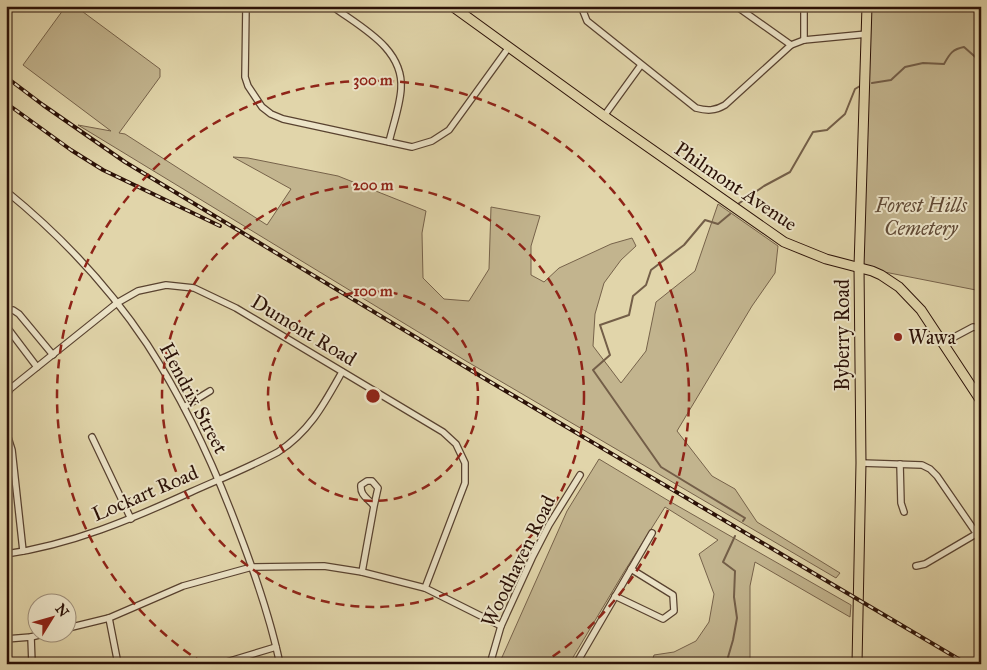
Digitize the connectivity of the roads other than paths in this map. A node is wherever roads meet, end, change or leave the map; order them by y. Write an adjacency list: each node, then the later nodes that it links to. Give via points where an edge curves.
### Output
1 (246, 6): 14 (street, via 245,77 251,93 262,107 283,119)
2 (332, 6): 14 (street, via 384,44 398,66 401,90)
3 (452, 6): 11 (main road, Philmont Avenue)
4 (583, 6): 12 (street, via 587,21)
5 (736, 6): 10 (street)
6 (804, 6): 9 (street)
7 (867, 6): 8 (main road, Byberry Road)
8 (867, 34): 9 (street); 16 (main road, Byberry Road)
9 (804, 40): 10 (street)
10 (791, 45): 12 (street, via 725,105 708,111 696,108)
11 (509, 47): 13 (main road, Philmont Avenue); 14 (street, via 449,130 412,147)
12 (641, 65): 13 (street)
13 (604, 116): 16 (main road, Philmont Avenue, via 784,242 826,259)
14 (390, 142)
15 (6, 191): 17 (street, Hendrix Street, via 46,226)
16 (859, 267): 21 (main road, Philmont Avenue, via 881,275 907,294); 31 (main road, Byberry Road)
17 (117, 303): 22 (street, Dumont Road); 24 (street, Dumont Road, via 147,288 166,285 194,288 236,308); 28 (street, Hendrix Street, via 146,343)
18 (6, 311): 22 (street, via 13,310 19,314)
19 (6, 326): 23 (street)
20 (981, 328): 21 (street, via 972,327)
21 (943, 343): 27 (main road, Philmont Avenue)
22 (52, 354): 23 (street, Dumont Road)
23 (37, 367): 26 (street, Dumont Road, via 10,389)
24 (342, 372): 34 (street, Lockart Road, via 306,430 291,444); 47 (street, Dumont Road, via 444,432 456,444 465,463 466,483)
25 (210, 391): 28 (street)
26 (6, 397)
27 (981, 401)
28 (184, 407): 34 (street, Hendrix Street)
29 (6, 431): 41 (street, via 12,450)
30 (92, 437): 37 (street)
31 (861, 463): 32 (street); 64 (main road, Byberry Road)
32 (900, 464): 36 (street); 39 (street, via 922,465 938,476)
33 (580, 475): 51 (street, Woodhaven Road, via 549,525)
34 (219, 480): 37 (street, Lockart Road); 44 (street, Hendrix Street)
35 (374, 506): 46 (street)
36 (904, 512)
37 (130, 519): 41 (street, Lockart Road, via 74,539)
38 (652, 533): 45 (street)
39 (976, 534): 40 (street); 43 (street)
40 (981, 540)
41 (23, 552): 42 (street, Lockart Road)
42 (6, 554)
43 (916, 566)
44 (252, 567): 46 (street, via 324,566); 49 (street, via 183,586); 55 (street, Hendrix Street)
45 (631, 569): 48 (street); 48 (street, via 673,595 674,611 663,619)
46 (362, 572): 47 (street)
47 (425, 588): 51 (street)
48 (615, 596): 63 (street)
49 (109, 618): 50 (street); 57 (street)
50 (78, 626)
51 (501, 626): 62 (street, Woodhaven Road)
52 (28, 637): 53 (street)
53 (6, 639)
54 (31, 642): 56 (street)
55 (276, 647): 58 (street); 59 (street, Hendrix Street)
56 (32, 664)
57 (118, 664)
58 (220, 664)
59 (280, 664)
60 (367, 664): 61 (street)
61 (378, 664)
62 (490, 664)
63 (576, 664)
64 (857, 664)

